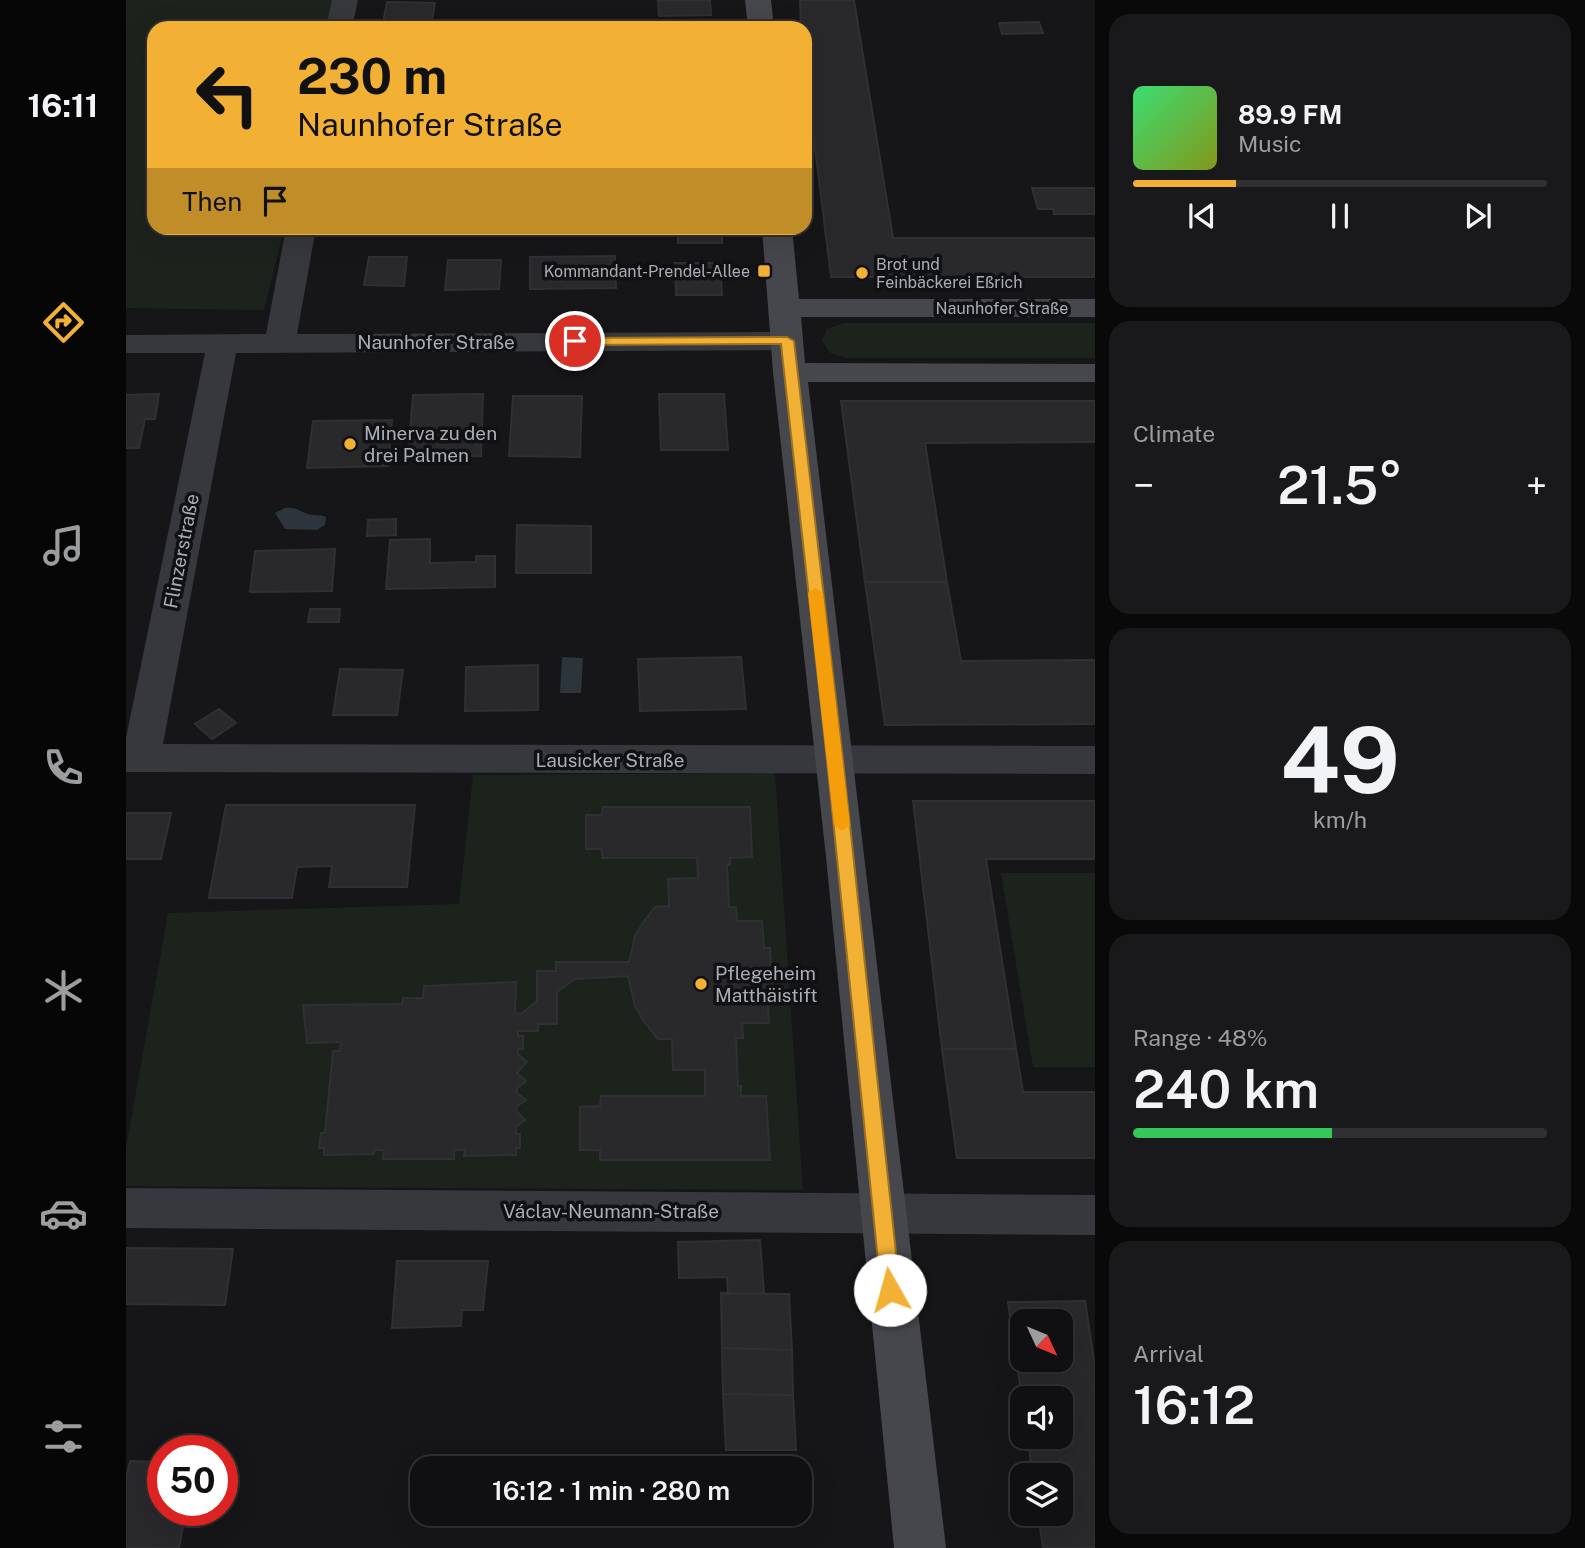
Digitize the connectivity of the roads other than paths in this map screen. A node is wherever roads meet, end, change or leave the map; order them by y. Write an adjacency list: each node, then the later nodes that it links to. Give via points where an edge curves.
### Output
1 (345, 0): 3 (street)
2 (758, 0): 4 (main road)
3 (340, 21)
4 (760, 21)
5 (300, 235): 9 (street)
6 (778, 235): 7 (main road)
7 (784, 308): 8 (main road, Naunhofer Straße); 12 (main road)
8 (1095, 308)
9 (280, 342): 11 (street, Naunhofer Straße); 12 (street, Naunhofer Straße)
10 (126, 344): 11 (street, Naunhofer Straße)
11 (222, 344): 14 (street, Flinzerstraße)
12 (788, 356): 13 (main road, Naunhofer Straße); 15 (main road)
13 (1095, 373)
14 (134, 758): 15 (street, Lausicker Straße)
15 (835, 760): 16 (street, Lausicker Straße); 18 (main road)
16 (1095, 760)
17 (126, 1208): 18 (street, Václav-Neumann-Straße)
18 (881, 1213): 19 (street, Václav-Neumann-Straße); 20 (main road)
19 (1095, 1215)
20 (920, 1548)

